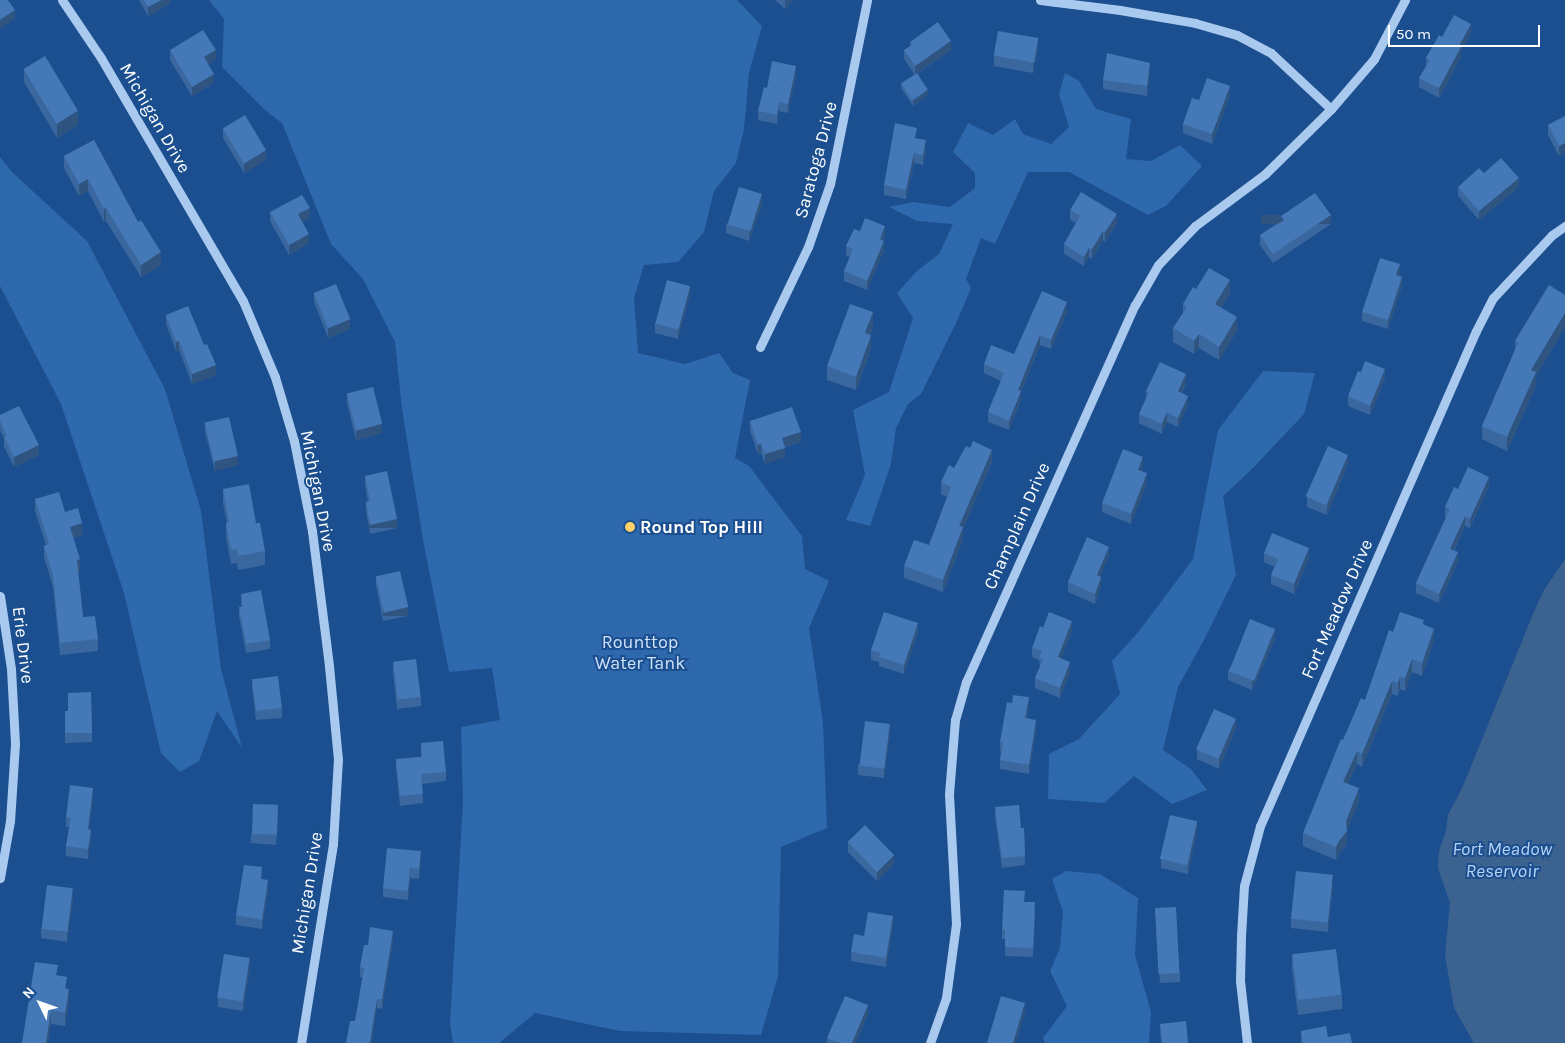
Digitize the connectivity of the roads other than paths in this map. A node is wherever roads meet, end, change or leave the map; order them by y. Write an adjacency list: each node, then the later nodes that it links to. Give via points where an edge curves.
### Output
1 (62, 0): 11 (street, Michigan Drive, via 101,58 243,301 275,377 294,441 312,531 338,759 333,844)
2 (867, 0): 8 (street, Saratoga Drive, via 830,184 808,247)
3 (1040, 0): 5 (street)
4 (1405, 0): 6 (street, Champlain Drive, via 1374,59)
5 (1055, 1): 6 (street, via 1186,22 1236,36 1271,54)
6 (1331, 110): 12 (street, Champlain Drive, via 1265,174 1195,226 1158,265 1131,314 966,682 955,720 949,794 956,924 946,998)
7 (1565, 226): 13 (street, Fort Meadow Drive, via 1546,241 1493,298 1476,331 1260,826 1244,886 1240,981)
8 (760, 347)
9 (0, 596): 10 (street, Erie Drive, via 11,669 15,744 10,821)
10 (0, 878)
11 (301, 1043)
12 (930, 1043)
13 (1246, 1043)

